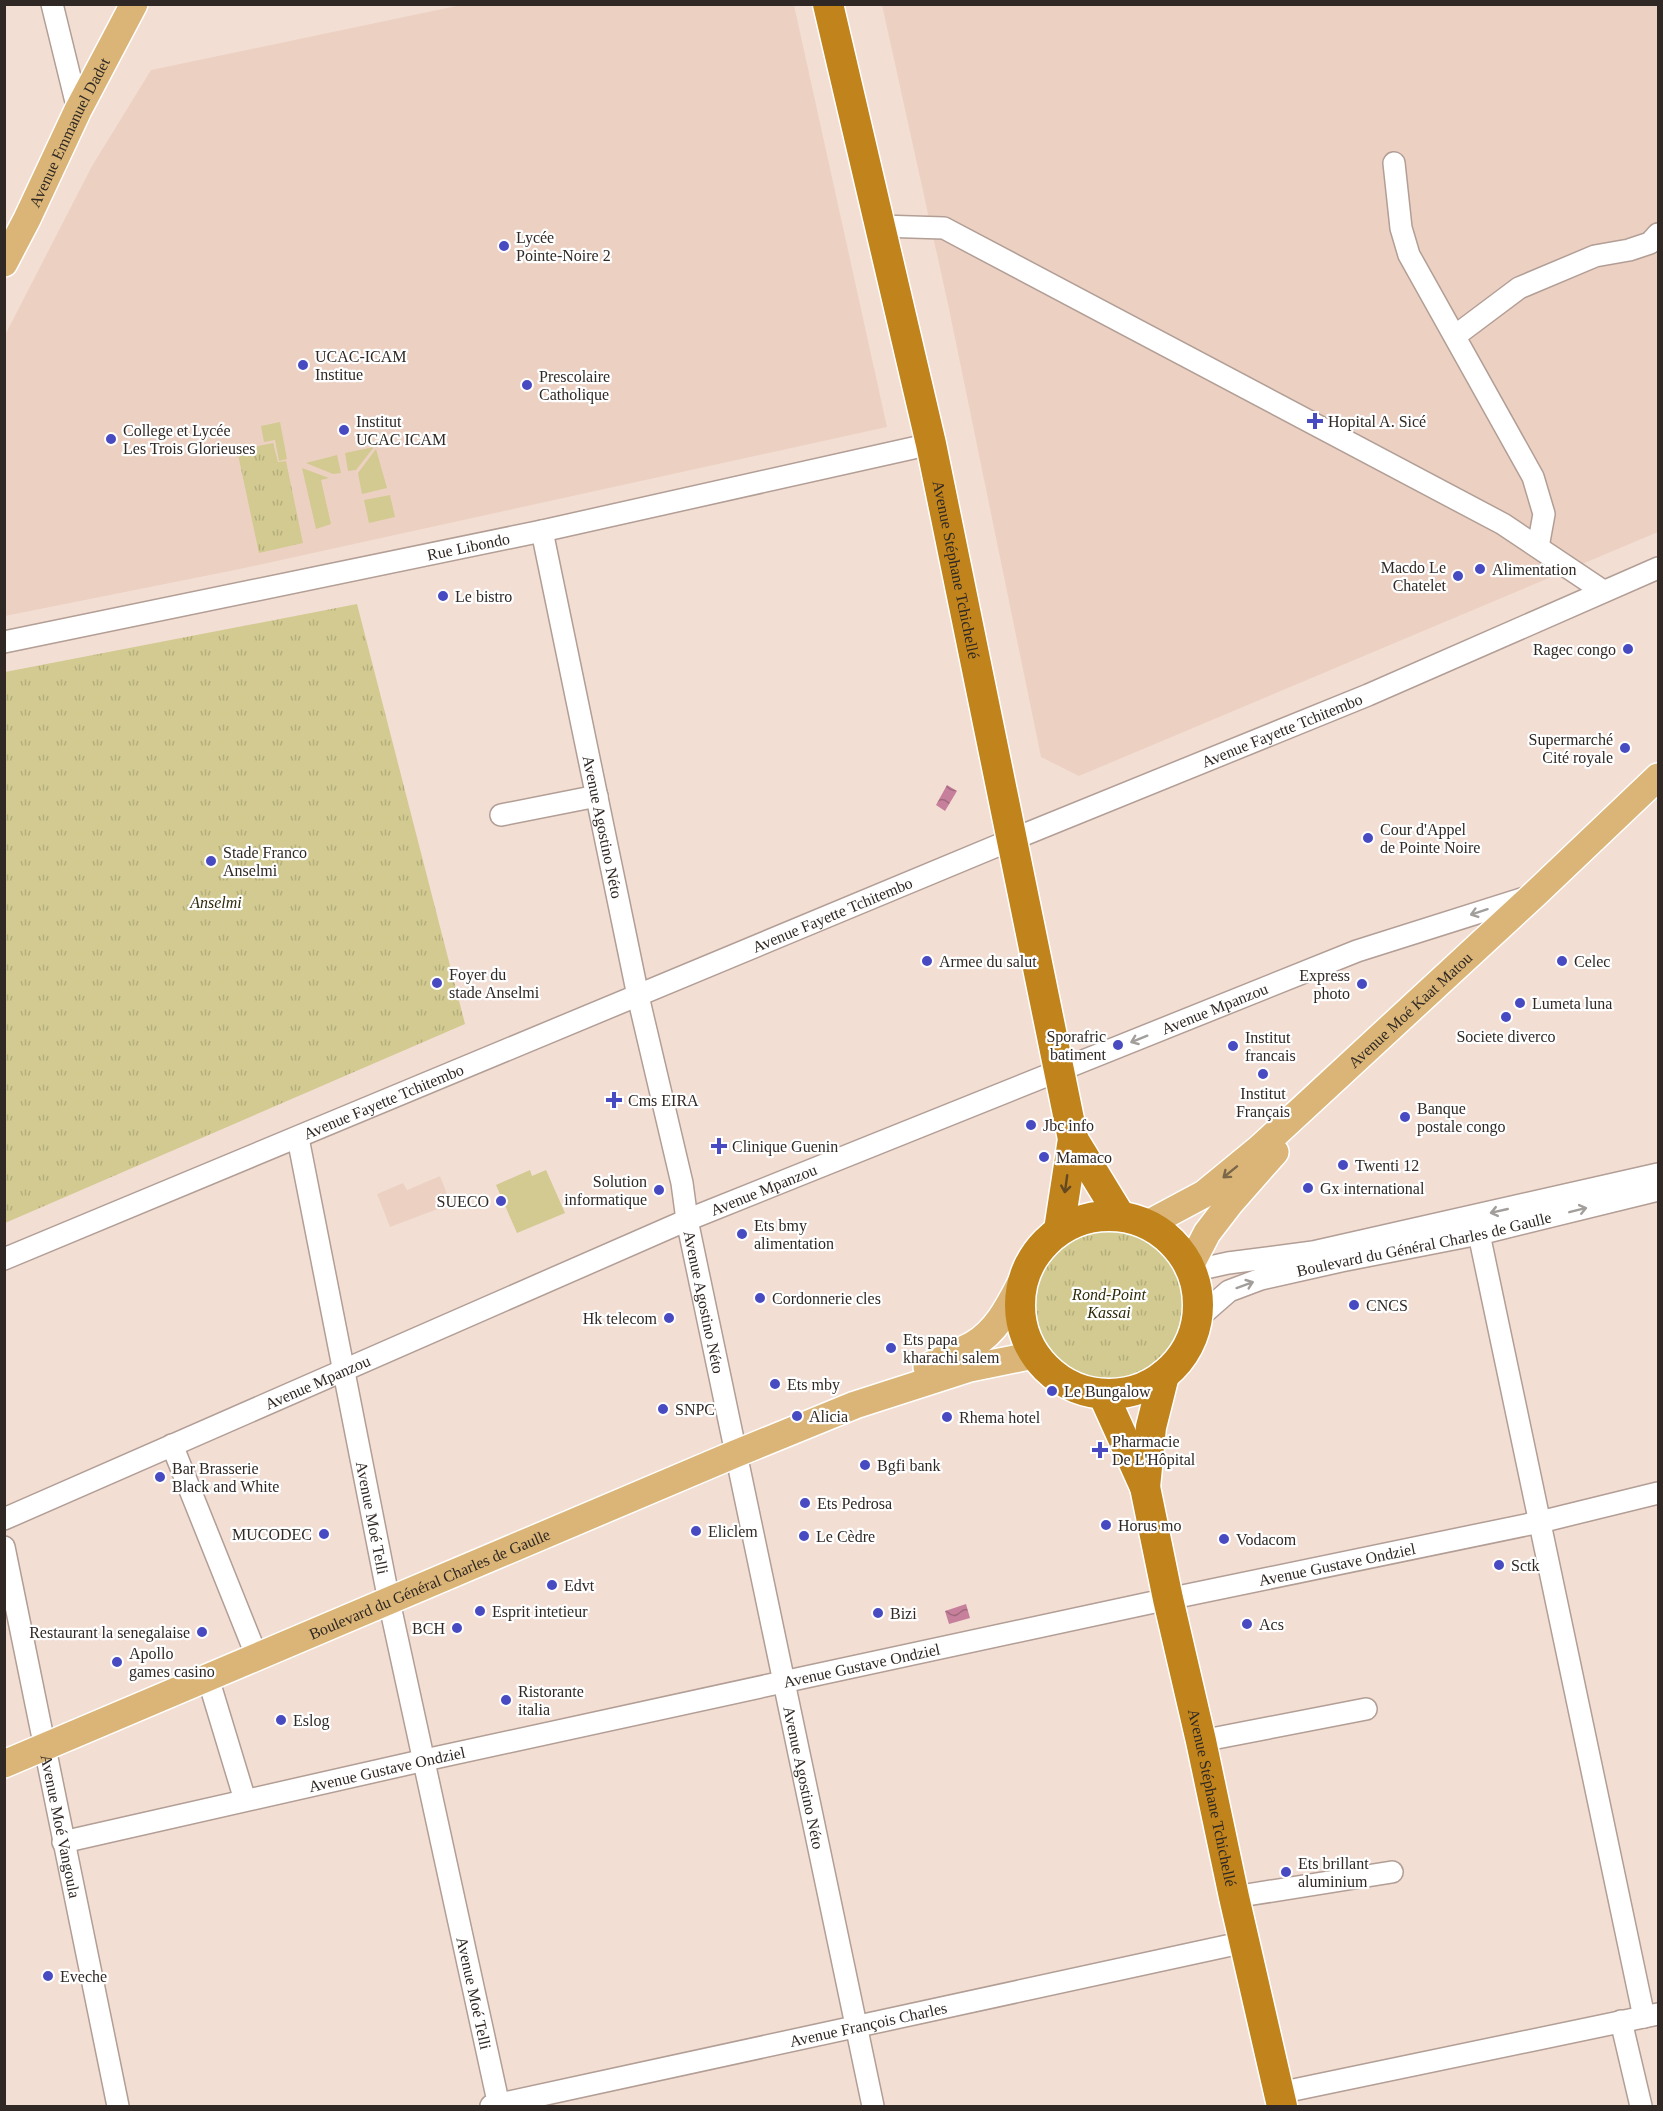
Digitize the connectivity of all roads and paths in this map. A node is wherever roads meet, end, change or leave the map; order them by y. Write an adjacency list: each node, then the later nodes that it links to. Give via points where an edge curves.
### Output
1 (52, 4): 4 (street)
2 (134, 4): 4 (main road, Avenue Emmanuel Dadet)
3 (828, 4): 6 (highway, Avenue Stéphane Tchichellé)
4 (78, 110): 8 (main road, Avenue Emmanuel Dadet)
5 (1394, 163): 9 (street, via 1401,228 1409,255)
6 (880, 226): 10 (highway, Avenue Stéphane Tchichellé); 12 (street, via 944,228 1503,524)
7 (1659, 234): 9 (street, via 1650,243 1595,256 1519,288)
8 (4, 262)
9 (1455, 336): 12 (street, via 1533,477 1544,514)
10 (931, 444): 11 (street, Rue Libondo); 20 (highway, Avenue Stéphane Tchichellé)
11 (542, 531): 15 (street, Rue Libondo); 17 (street, Avenue Agostino Néto)
12 (1538, 547): 14 (street)
13 (1659, 568): 14 (street, Avenue Fayette Tchitembo)
14 (1603, 591): 20 (street, Avenue Fayette Tchitembo, via 1368,695)
15 (4, 642)
16 (1659, 777): 21 (main road, Avenue Moé Kaat Matou)
17 (597, 796): 19 (street); 22 (street, Avenue Agostino Néto)
18 (1659, 800): 34 (main road, Avenue Moé Kaat Matou, via 1275,1152 1207,1233)
19 (501, 815)
20 (1011, 840): 22 (street, Avenue Fayette Tchitembo); 23 (highway, Avenue Stéphane Tchichellé)
21 (1535, 894): 23 (street, Avenue Mpanzou, one-way to 23, via 1357,951); 30 (main road, Avenue Moé Kaat Matou, one-way to 30, via 1260,1148 1204,1194)
22 (638, 996): 24 (street, Avenue Fayette Tchitembo); 29 (street, Avenue Agostino Néto, via 682,1183)
23 (1059, 1071): 25 (highway, Avenue Stéphane Tchichellé); 29 (street, Avenue Mpanzou)
24 (298, 1138): 33 (street, Avenue Fayette Tchitembo); 38 (street, Avenue Moé Telli)
25 (1072, 1139): 28 (highway, Avenue Stéphane Tchichellé); 31 (highway, Avenue Stéphane Tchichellé, one-way to 31)
26 (1659, 1174): 34 (street, Boulevard du Général Charles de Gaulle, one-way to 34, via 1324,1249)
27 (1659, 1190): 32 (street, Boulevard du Général Charles de Gaulle, one-way to 27)
28 (1120, 1216): 30 (highway); 31 (highway, via 1078,1220)
29 (687, 1220): 38 (street, Avenue Mpanzou); 43 (street, Avenue Agostino Néto)
30 (1148, 1224): 34 (highway, via 1173,1241)
31 (1059, 1230): 35 (highway, via 1029,1262)
32 (1479, 1234): 36 (street, Boulevard du Général Charles de Gaulle, one-way to 32, via 1229,1291 1261,1280); 47 (street)
33 (4, 1259)
34 (1191, 1268): 36 (highway, via 1198,1294)
35 (1021, 1283): 37 (highway, via 1023,1333); 41 (main road, Boulevard du Général Charles de Gaulle, via 990,1333)
36 (1198, 1318): 39 (highway, via 1192,1340)
37 (1034, 1355): 40 (highway, via 1064,1382); 41 (main road, Boulevard du Général Charles de Gaulle, via 970,1368)
38 (343, 1370): 42 (street, Avenue Mpanzou); 50 (street, Avenue Moé Telli)
39 (1164, 1375): 40 (highway, via 1146,1386); 44 (highway, Avenue Stéphane Tchichellé, via 1151,1427)
40 (1103, 1394): 44 (highway, Avenue Stéphane Tchichellé)
41 (855, 1405): 43 (main road, Boulevard du Général Charles de Gaulle)
42 (172, 1445): 46 (street, Avenue Mpanzou); 51 (street)
43 (735, 1454): 50 (main road, Boulevard du Général Charles de Gaulle); 53 (street, Avenue Agostino Néto)
44 (1145, 1487): 49 (highway, Avenue Stéphane Tchichellé)
45 (1659, 1493): 47 (street, Avenue Gustave Ondziel)
46 (4, 1519)
47 (1540, 1522): 49 (street, Avenue Gustave Ondziel); 64 (street)
48 (4, 1547): 56 (street, Avenue Moé Vangoula)
49 (1168, 1599): 53 (street, Avenue Gustave Ondziel); 55 (highway, Avenue Stéphane Tchichellé)
50 (389, 1601): 51 (main road, Boulevard du Général Charles de Gaulle); 57 (street, Avenue Moé Telli)
51 (257, 1657): 52 (main road, Boulevard du Général Charles de Gaulle)
52 (208, 1677): 56 (main road, Boulevard du Général Charles de Gaulle); 59 (street)
53 (783, 1682): 57 (street, Avenue Gustave Ondziel); 66 (street, Avenue Agostino Néto)
54 (1366, 1709): 55 (street)
55 (1202, 1742): 62 (highway, Avenue Stéphane Tchichellé)
56 (45, 1747): 58 (main road, Boulevard du Général Charles de Gaulle); 60 (street, Avenue Moé Vangoula)
57 (425, 1760): 59 (street, Avenue Gustave Ondziel); 69 (street, Avenue Moé Telli)
58 (4, 1764)
59 (245, 1800): 60 (street, Avenue Gustave Ondziel)
60 (63, 1842): 68 (street, Avenue Moé Vangoula)
61 (1392, 1872): 62 (street)
62 (1234, 1897): 63 (highway, Avenue Stéphane Tchichellé)
63 (1245, 1942): 66 (street, Avenue François Charles); 67 (highway, Avenue Stéphane Tchichellé)
64 (1651, 2015): 65 (street)
65 (1621, 2022): 67 (street); 71 (street)
66 (856, 2028): 69 (street, Avenue François Charles); 70 (street, Avenue Agostino Néto)
67 (1281, 2100)
68 (118, 2106)
69 (496, 2106)
70 (873, 2106)
71 (1641, 2106)

